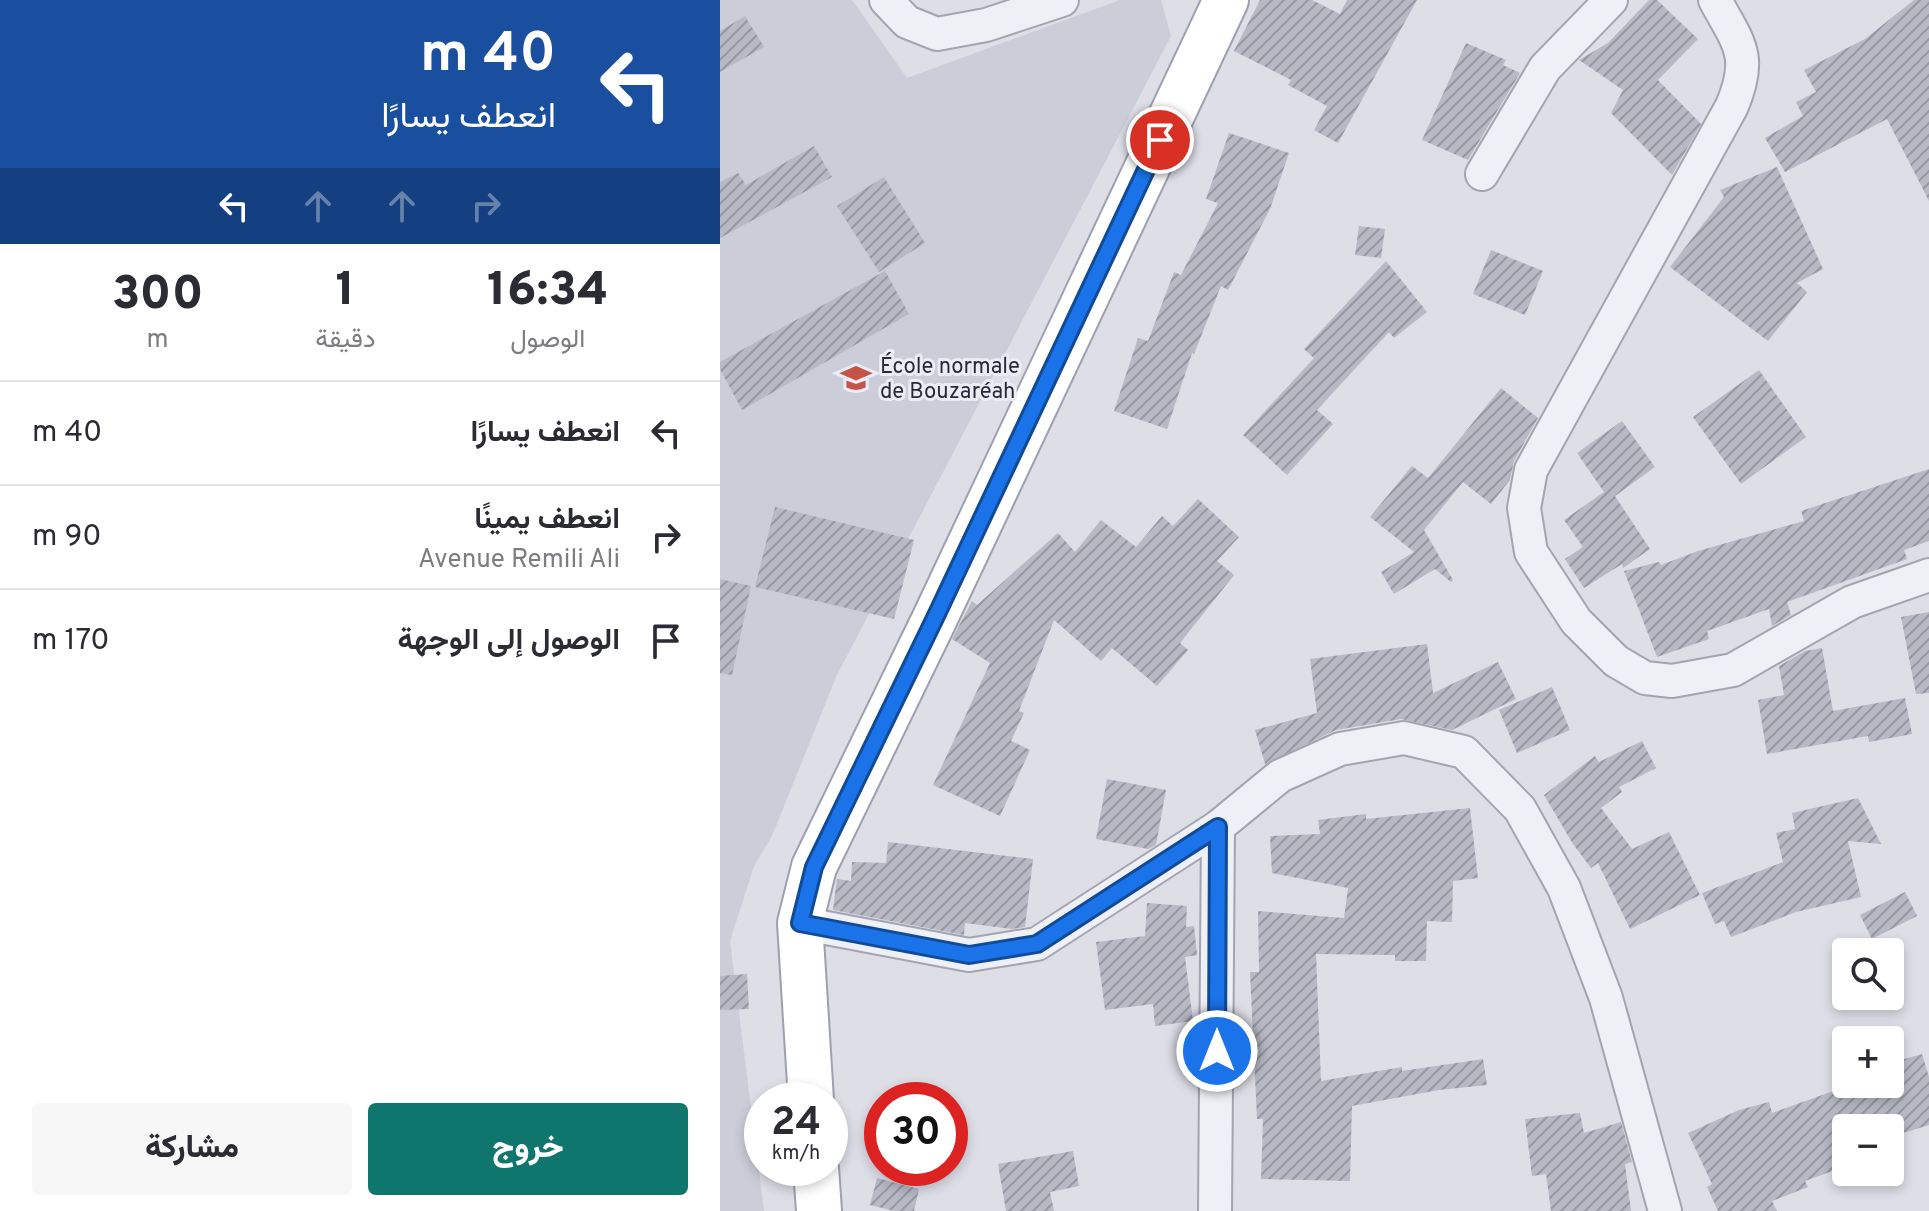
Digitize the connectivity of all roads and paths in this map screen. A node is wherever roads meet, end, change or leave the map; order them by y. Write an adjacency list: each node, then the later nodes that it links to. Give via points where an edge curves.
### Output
1 (886, 0): 2 (street, via 907,22 937,34 986,25)
2 (1062, 0)
3 (1226, 0): 9 (main road, via 814,867)
4 (1611, 0): 6 (street, via 1545,68)
5 (1715, 0): 7 (street, via 1737,40 1743,80 1531,470 1524,508 1531,552 1576,621 1616,661 1645,678 1672,681 1733,670 1852,602)
6 (1482, 174)
7 (1929, 575)
8 (1218, 827): 9 (street, via 1037,944 969,955); 13 (street); 14 (street, via 1280,776 1340,749 1404,738 1464,752 1520,809 1564,888 1606,998)
9 (800, 923): 10 (main road)
10 (810, 1082)
11 (817, 1186): 12 (main road)
12 (819, 1211)
13 (1215, 1211)
14 (1665, 1211)

